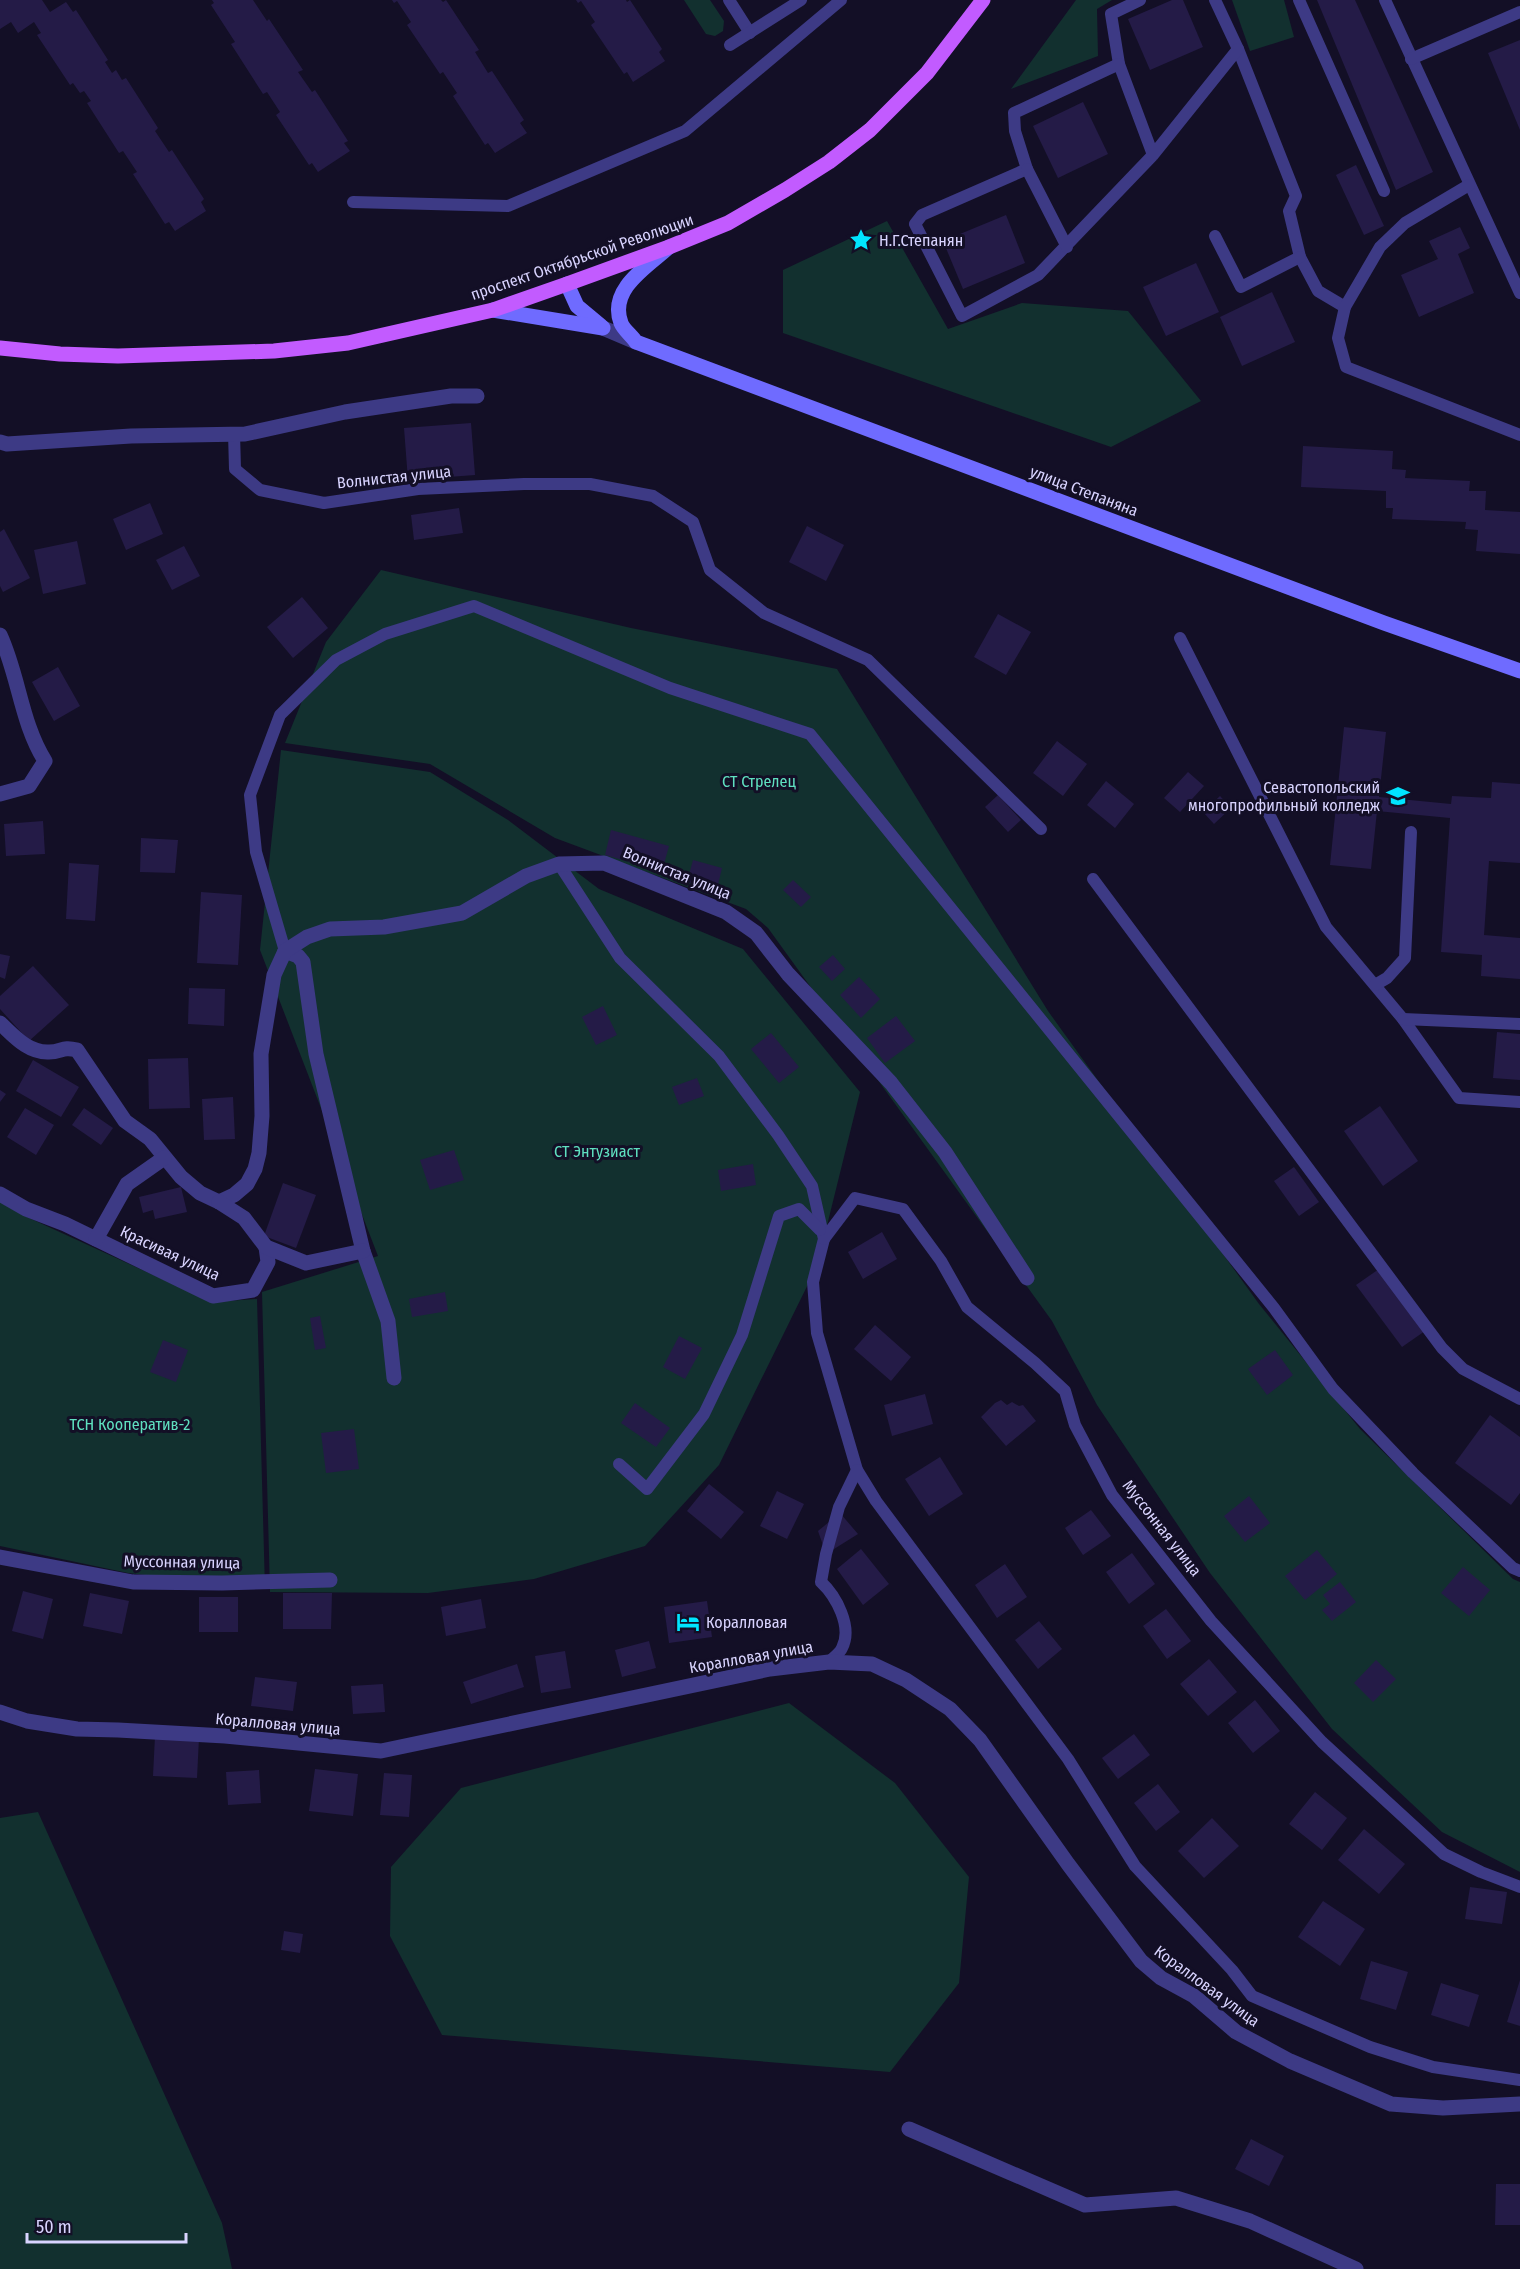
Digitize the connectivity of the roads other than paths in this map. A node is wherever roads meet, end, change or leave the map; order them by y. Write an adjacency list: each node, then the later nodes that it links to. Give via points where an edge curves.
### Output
1 (729, 0): 10 (lane)
2 (801, 0): 10 (lane)
3 (841, 0): 19 (lane, via 686,131 508,206)
4 (984, 0): 21 (main road, проспект Октябрьской Революции, via 927,73 829,162 728,223)
5 (1140, 0): 14 (lane, via 1111,14)
6 (1215, 0): 12 (lane)
7 (1299, 0): 18 (lane)
8 (1385, 0): 13 (lane)
9 (1520, 12): 13 (lane)
10 (750, 33): 11 (lane)
11 (730, 45)
12 (1238, 49): 15 (lane); 23 (lane, via 1296,196 1289,211)
13 (1411, 58): 17 (lane)
14 (1119, 64): 15 (lane); 16 (lane, via 1014,113 1015,131)
15 (1153, 155): 22 (lane)
16 (1027, 169): 22 (lane); 22 (lane, via 922,215 915,224 962,316 1038,275)
17 (1469, 186): 25 (lane); 26 (lane, via 1405,223 1380,247)
18 (1384, 191)
19 (353, 202)
20 (1215, 236): 23 (lane, via 1241,287)
21 (669, 247): 24 (main road, проспект Октябрьской Революции); 29 (main road, via 628,282 619,302 621,324)
22 (1067, 247)
23 (1300, 257): 26 (lane, via 1318,291)
24 (567, 284): 27 (main road, проспект Октябрьской Революции); 28 (main road, улица Степаняна, via 577,306)
25 (1520, 293)
26 (1345, 307): 33 (lane, via 1338,338 1346,367)
27 (493, 310): 28 (main road, улица Степаняна); 30 (main road, проспект Октябрьской Революции, via 348,343 274,351 118,356)
28 (603, 328): 29 (street, улица Степаняна)
29 (636, 342): 37 (main road, улица Степаняна)
30 (0, 348)
31 (477, 396): 32 (street, via 451,396 345,412 245,434)
32 (234, 433): 34 (street); 39 (lane, Волнистая улица, via 235,469 260,490 324,503 418,489 524,484 590,484 653,496 693,522 710,570 764,613 868,660)
33 (1520, 435)
34 (0, 442)
35 (0, 635): 38 (street, via 35,746 45,761 29,786)
36 (1180, 638): 44 (lane, via 1326,927)
37 (1520, 671)
38 (0, 794)
39 (1041, 829)
40 (1412, 832): 44 (lane, via 1406,958)
41 (559, 864): 43 (street, Волнистая улица, via 526,876 462,913 384,927 330,929); 52 (lane, via 620,958 719,1056 778,1135 812,1186); 56 (street, Волнистая улица, via 604,863 726,912 756,933 788,974 918,1117)
42 (1092, 879): 58 (lane, via 1442,1348 1463,1369)
43 (285, 951): 51 (street, via 274,975 261,1054 262,1116 255,1169 247,1184); 55 (street, via 303,962 316,1054); 62 (lane, via 256,852 250,795 280,715 336,660 385,634 474,606 670,688 810,734 1274,1308 1333,1389 1413,1473)
44 (1375, 986): 45 (lane)
45 (1403, 1019): 47 (lane); 48 (lane, via 1459,1098)
46 (0, 1023): 49 (street, via 24,1046 49,1052 66,1047 77,1050 125,1121 150,1139)
47 (1520, 1024)
48 (1520, 1102)
49 (164, 1158): 51 (street, via 200,1193); 53 (street, Красивая улица, via 127,1184)
50 (0, 1194): 53 (street, Красивая улица)
51 (219, 1202): 54 (street, via 244,1218)
52 (822, 1235): 59 (lane, via 800,1209 779,1216 742,1335 704,1414 647,1489); 60 (lane, via 813,1282 817,1333); 66 (lane, Муссонная улица, via 855,1198 903,1209 941,1260 967,1307 1065,1391 1075,1425 1112,1496 1211,1621 1322,1742 1444,1854)
53 (96, 1239): 54 (street, Красивая улица, via 213,1296 253,1290 268,1262)
54 (266, 1246): 55 (street, via 306,1263)
55 (363, 1251): 57 (street, via 388,1321)
56 (1027, 1278)
57 (394, 1378)
58 (1520, 1399)
59 (620, 1464)
60 (857, 1470): 64 (lane, via 839,1508 821,1582 841,1612 845,1631 843,1648); 67 (lane, via 1068,1759 1135,1866 1233,1970 1252,1996 1370,2047 1433,2067)
61 (0, 1557): 63 (street, Муссонная улица, via 133,1582)
62 (1520, 1571)
63 (330, 1580)
64 (829, 1662): 65 (street, Коралловая улица, via 770,1669 381,1751 225,1736 77,1729 35,1723); 68 (street, Коралловая улица, via 872,1664 906,1680 950,1709 980,1740 1141,1961 1161,1978 1194,1996 1236,2032 1290,2061 1391,2104 1443,2108)
65 (0, 1712)
66 (1520, 1887)
67 (1520, 2080)
68 (1520, 2104)
69 (909, 2129): 70 (street, via 1085,2205 1176,2198 1250,2221)
70 (1356, 2269)

